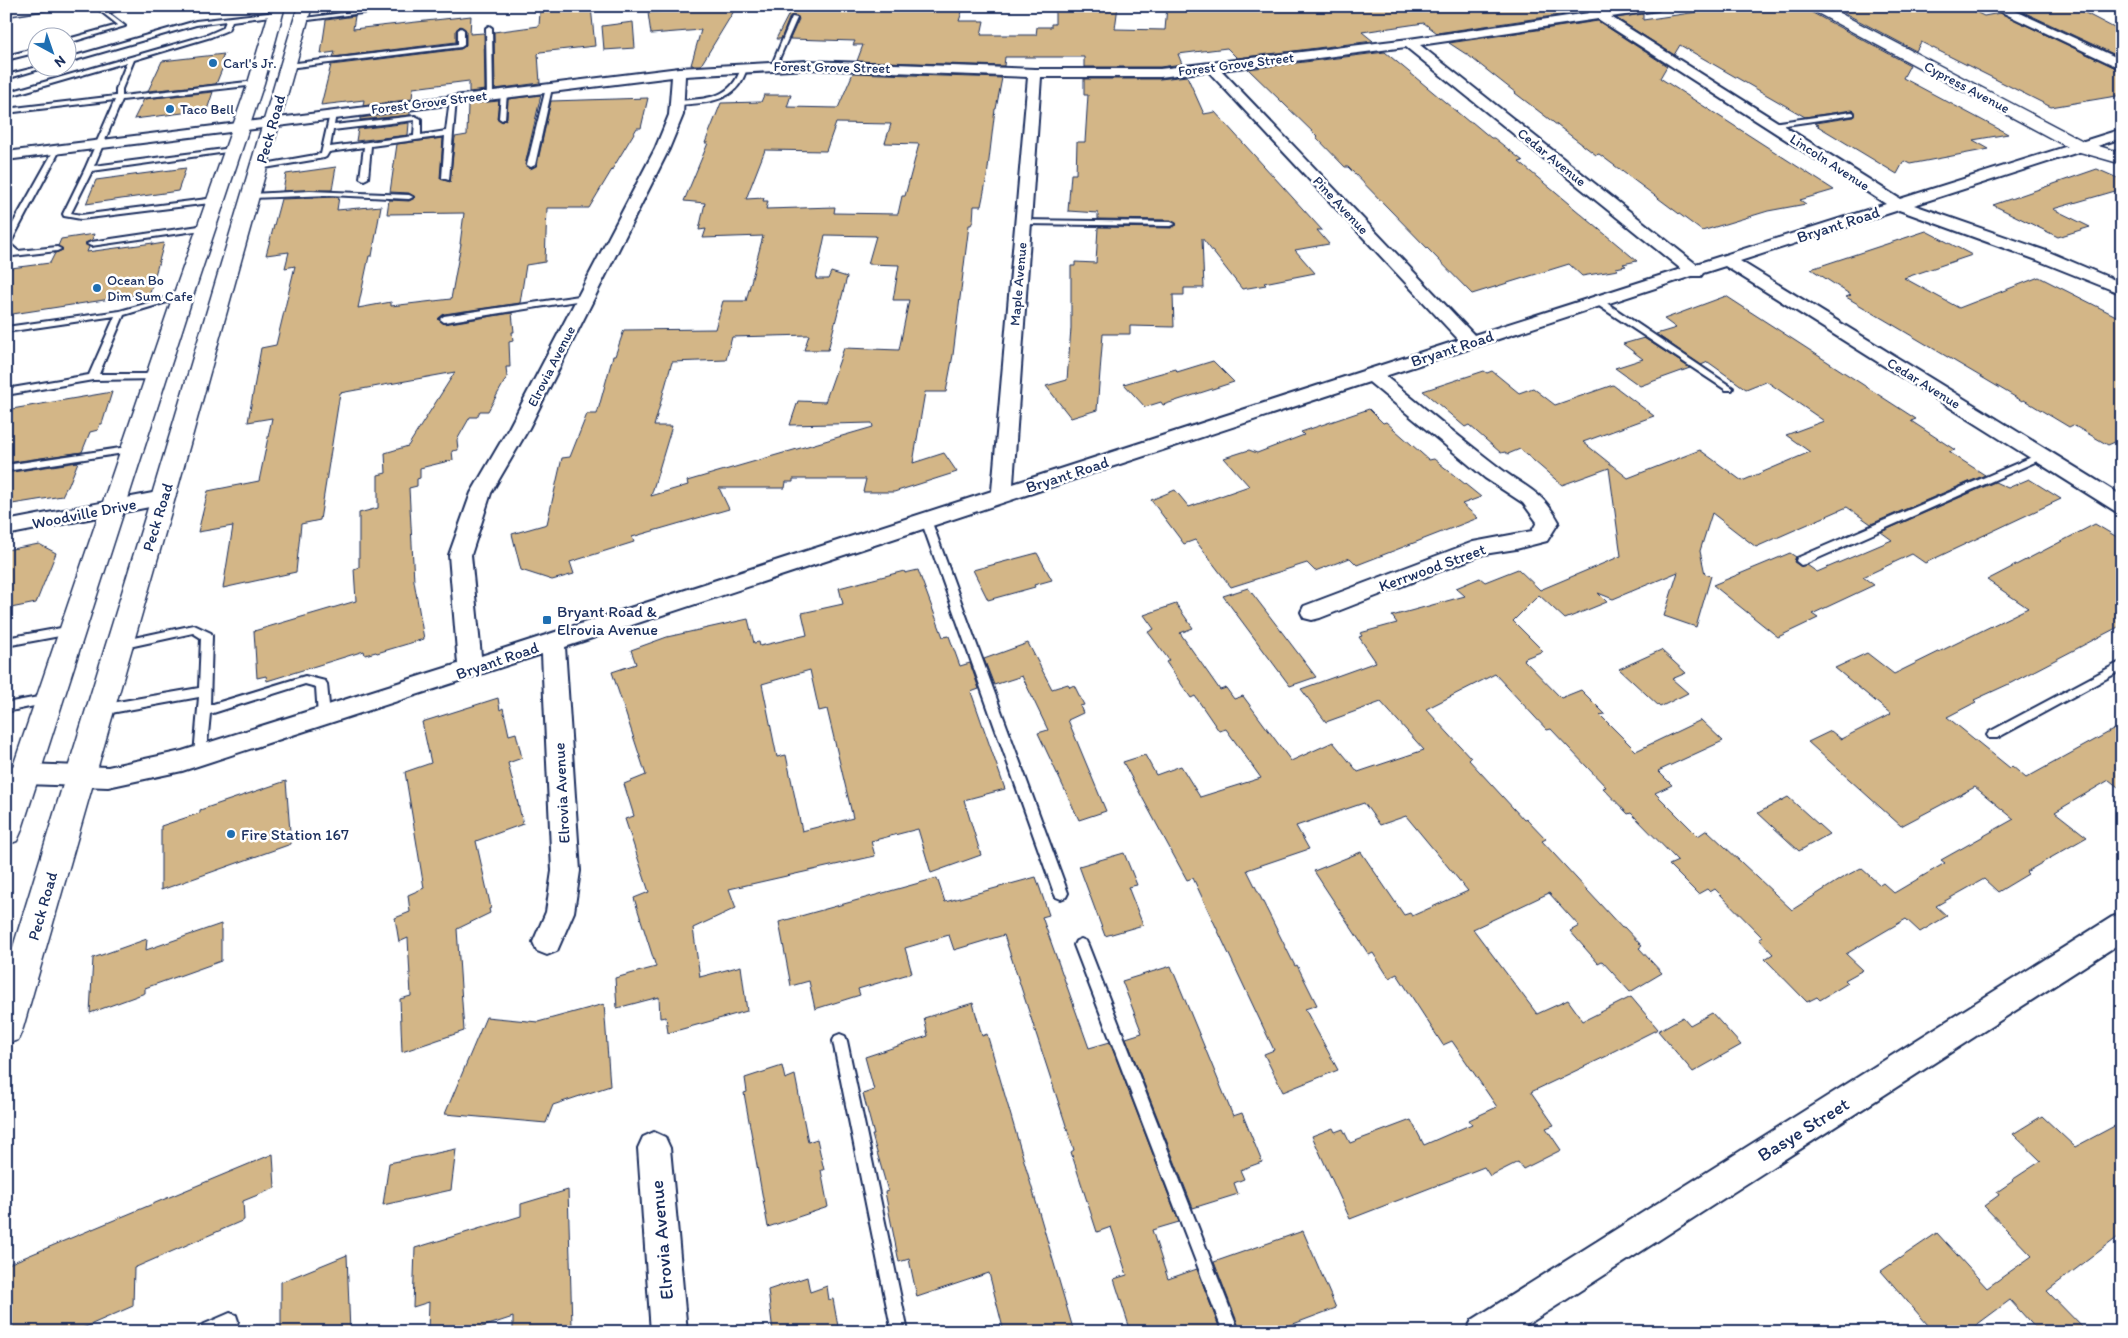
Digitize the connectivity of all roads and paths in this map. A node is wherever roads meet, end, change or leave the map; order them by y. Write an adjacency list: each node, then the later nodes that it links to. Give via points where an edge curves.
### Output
1 (15, 6): 11 (main road)
2 (46, 6): 11 (main road)
3 (98, 6): 12 (lane)
4 (125, 6): 12 (lane)
5 (376, 6): 13 (lane, via 376,10)
6 (1658, 6): 10 (street, Forest Grove Street)
7 (1815, 6): 54 (main road, Cypress Avenue)
8 (1995, 6): 24 (street)
9 (277, 10): 13 (main road); 15 (lane); 33 (main road, Peck Road)
10 (1593, 10): 19 (street, Forest Grove Street); 46 (street, Lincoln Avenue)
11 (6, 11)
12 (104, 12): 18 (lane, via 122,26)
13 (303, 12): 25 (main road, Peck Road)
14 (794, 18): 26 (lane)
15 (229, 20): 21 (lane, via 196,23); 23 (lane, via 226,29 220,32)
16 (489, 28): 37 (lane)
17 (461, 30): 25 (lane, via 461,45)
18 (78, 38)
19 (1409, 43): 28 (street, Forest Grove Street); 76 (street, Cedar Avenue)
20 (28, 52): 22 (lane)
21 (78, 57)
22 (6, 58)
23 (132, 58): 36 (lane); 38 (lane, via 119,89)
24 (2122, 65)
25 (288, 66): 45 (main road, Peck Road)
26 (774, 66): 27 (street, Forest Grove Street); 31 (street, Forest Grove Street)
27 (744, 67): 30 (street, Forest Grove Street); 40 (lane, via 743,76 729,93 708,101)
28 (1212, 68): 31 (street, Forest Grove Street, via 1160,73); 85 (street, Pine Avenue)
29 (28, 71): 32 (lane)
30 (678, 72): 34 (street, Forest Grove Street); 40 (street, Elrovia Avenue)
31 (1035, 73): 69 (street, Maple Avenue)
32 (6, 77)
33 (256, 83): 38 (lane); 47 (main road, Peck Road)
34 (549, 88): 35 (street, Forest Grove Street); 60 (lane)
35 (504, 93): 37 (street, Forest Grove Street); 44 (lane)
36 (6, 95)
37 (490, 95): 39 (street, Forest Grove Street)
38 (119, 98): 41 (lane); 52 (lane)
39 (453, 99): 42 (street, Forest Grove Street); 49 (lane)
40 (677, 103): 80 (street, Elrovia Avenue, via 676,115 662,149)
41 (6, 111)
42 (333, 114): 45 (street, Forest Grove Street); 48 (lane)
43 (1852, 114): 46 (lane)
44 (502, 118)
45 (272, 122): 47 (street, Forest Grove Street); 61 (main road, Peck Road)
46 (1772, 125): 68 (street, Lincoln Avenue)
47 (240, 126): 52 (street, Forest Grove Street); 56 (main road, Peck Road)
48 (330, 128): 51 (lane, via 415,118 419,122); 57 (lane)
49 (449, 133): 51 (lane); 64 (lane)
50 (2122, 134): 54 (street, Bryant Road)
51 (417, 138): 53 (lane)
52 (99, 144): 55 (street, Forest Grove Street); 62 (lane)
53 (368, 144): 57 (lane); 63 (lane)
54 (2079, 146): 59 (main road, Cypress Avenue); 68 (street, Bryant Road)
55 (57, 150): 58 (street, Forest Grove Street); 72 (lane)
56 (232, 150): 62 (lane); 67 (main road, Peck Road)
57 (326, 150): 61 (lane, via 324,156)
58 (6, 156)
59 (2122, 159)
60 (531, 165)
61 (259, 167): 65 (main road, Peck Road)
62 (89, 169): 67 (lane, via 67,214 81,217)
63 (364, 178)
64 (446, 178)
65 (251, 196): 66 (lane, via 358,192); 77 (main road, Peck Road)
66 (409, 197)
67 (215, 200): 71 (main road, Peck Road)
68 (1897, 204): 75 (street, Bryant Road); 78 (street, Lincoln Avenue, via 2043,256)
69 (1023, 222): 70 (lane); 94 (street, Maple Avenue)
70 (1170, 224)
71 (206, 227): 73 (lane); 79 (main road, Peck Road)
72 (7, 241): 74 (lane, via 16,254)
73 (90, 244)
74 (57, 249)
75 (1727, 260): 76 (street, Bryant Road); 92 (street, Cedar Avenue)
76 (1695, 272): 81 (street, Bryant Road)
77 (224, 289): 79 (main road); 95 (main road, Peck Road)
78 (2122, 289)
79 (183, 296): 82 (lane); 88 (main road, Peck Road)
80 (586, 297): 83 (lane); 107 (street, Elrovia Avenue, via 520,428 481,493 460,555)
81 (1599, 302): 85 (street, Bryant Road); 89 (lane)
82 (121, 313): 84 (lane); 87 (lane)
83 (444, 319)
84 (6, 330)
85 (1471, 342): 86 (street, Bryant Road)
86 (1372, 374): 94 (street, Bryant Road); 101 (street, Kerrwood Street, via 1494,475 1524,492 1543,509 1548,522 1539,536 1480,547)
87 (93, 377): 88 (lane); 90 (lane)
88 (158, 377): 91 (main road, Peck Road)
89 (1729, 388)
90 (6, 392)
91 (134, 449): 93 (lane); 97 (main road, Peck Road)
92 (2041, 456): 96 (street, Cedar Avenue); 100 (lane)
93 (6, 468)
94 (1002, 495): 98 (street, Bryant Road)
95 (163, 498): 97 (street, Woodville Drive); 105 (main road, Peck Road)
96 (2122, 506)
97 (115, 507): 99 (street, Woodville Drive); 102 (main road, Peck Road)
98 (926, 520): 103 (street, Bryant Road); 119 (lane)
99 (6, 528)
100 (1801, 561)
101 (1312, 612)
102 (74, 629): 104 (lane); 109 (main road, Peck Road)
103 (553, 641): 107 (street, Bryant Road); 121 (street, Elrovia Avenue, via 566,871 560,912)
104 (6, 642)
105 (118, 645): 108 (lane, via 194,629 208,636); 111 (main road, Peck Road)
106 (2122, 665): 114 (lane)
107 (470, 669): 113 (street, Bryant Road)
108 (204, 692): 111 (lane); 112 (lane)
109 (51, 698): 110 (lane); 116 (main road, Peck Road)
110 (6, 708)
111 (99, 710): 117 (main road, Peck Road)
112 (204, 711): 113 (lane, via 305,680 321,684); 115 (lane)
113 (324, 716): 115 (street, Bryant Road)
114 (1993, 735)
115 (200, 755): 117 (street, Bryant Road, via 108,777)
116 (16, 776): 117 (street, Bryant Road); 118 (main road, Peck Road)
117 (79, 776): 123 (main road, Peck Road)
118 (6, 832)
119 (1061, 893)
120 (2122, 926): 131 (street, Basye Street)
121 (547, 942)
122 (1081, 945): 130 (lane)
123 (6, 1028)
124 (840, 1041): 129 (lane)
125 (654, 1148): 128 (street, Elrovia Avenue)
126 (230, 1321): 127 (lane)
127 (206, 1332)
128 (669, 1332)
129 (900, 1332)
130 (1231, 1332)
131 (1484, 1332)

